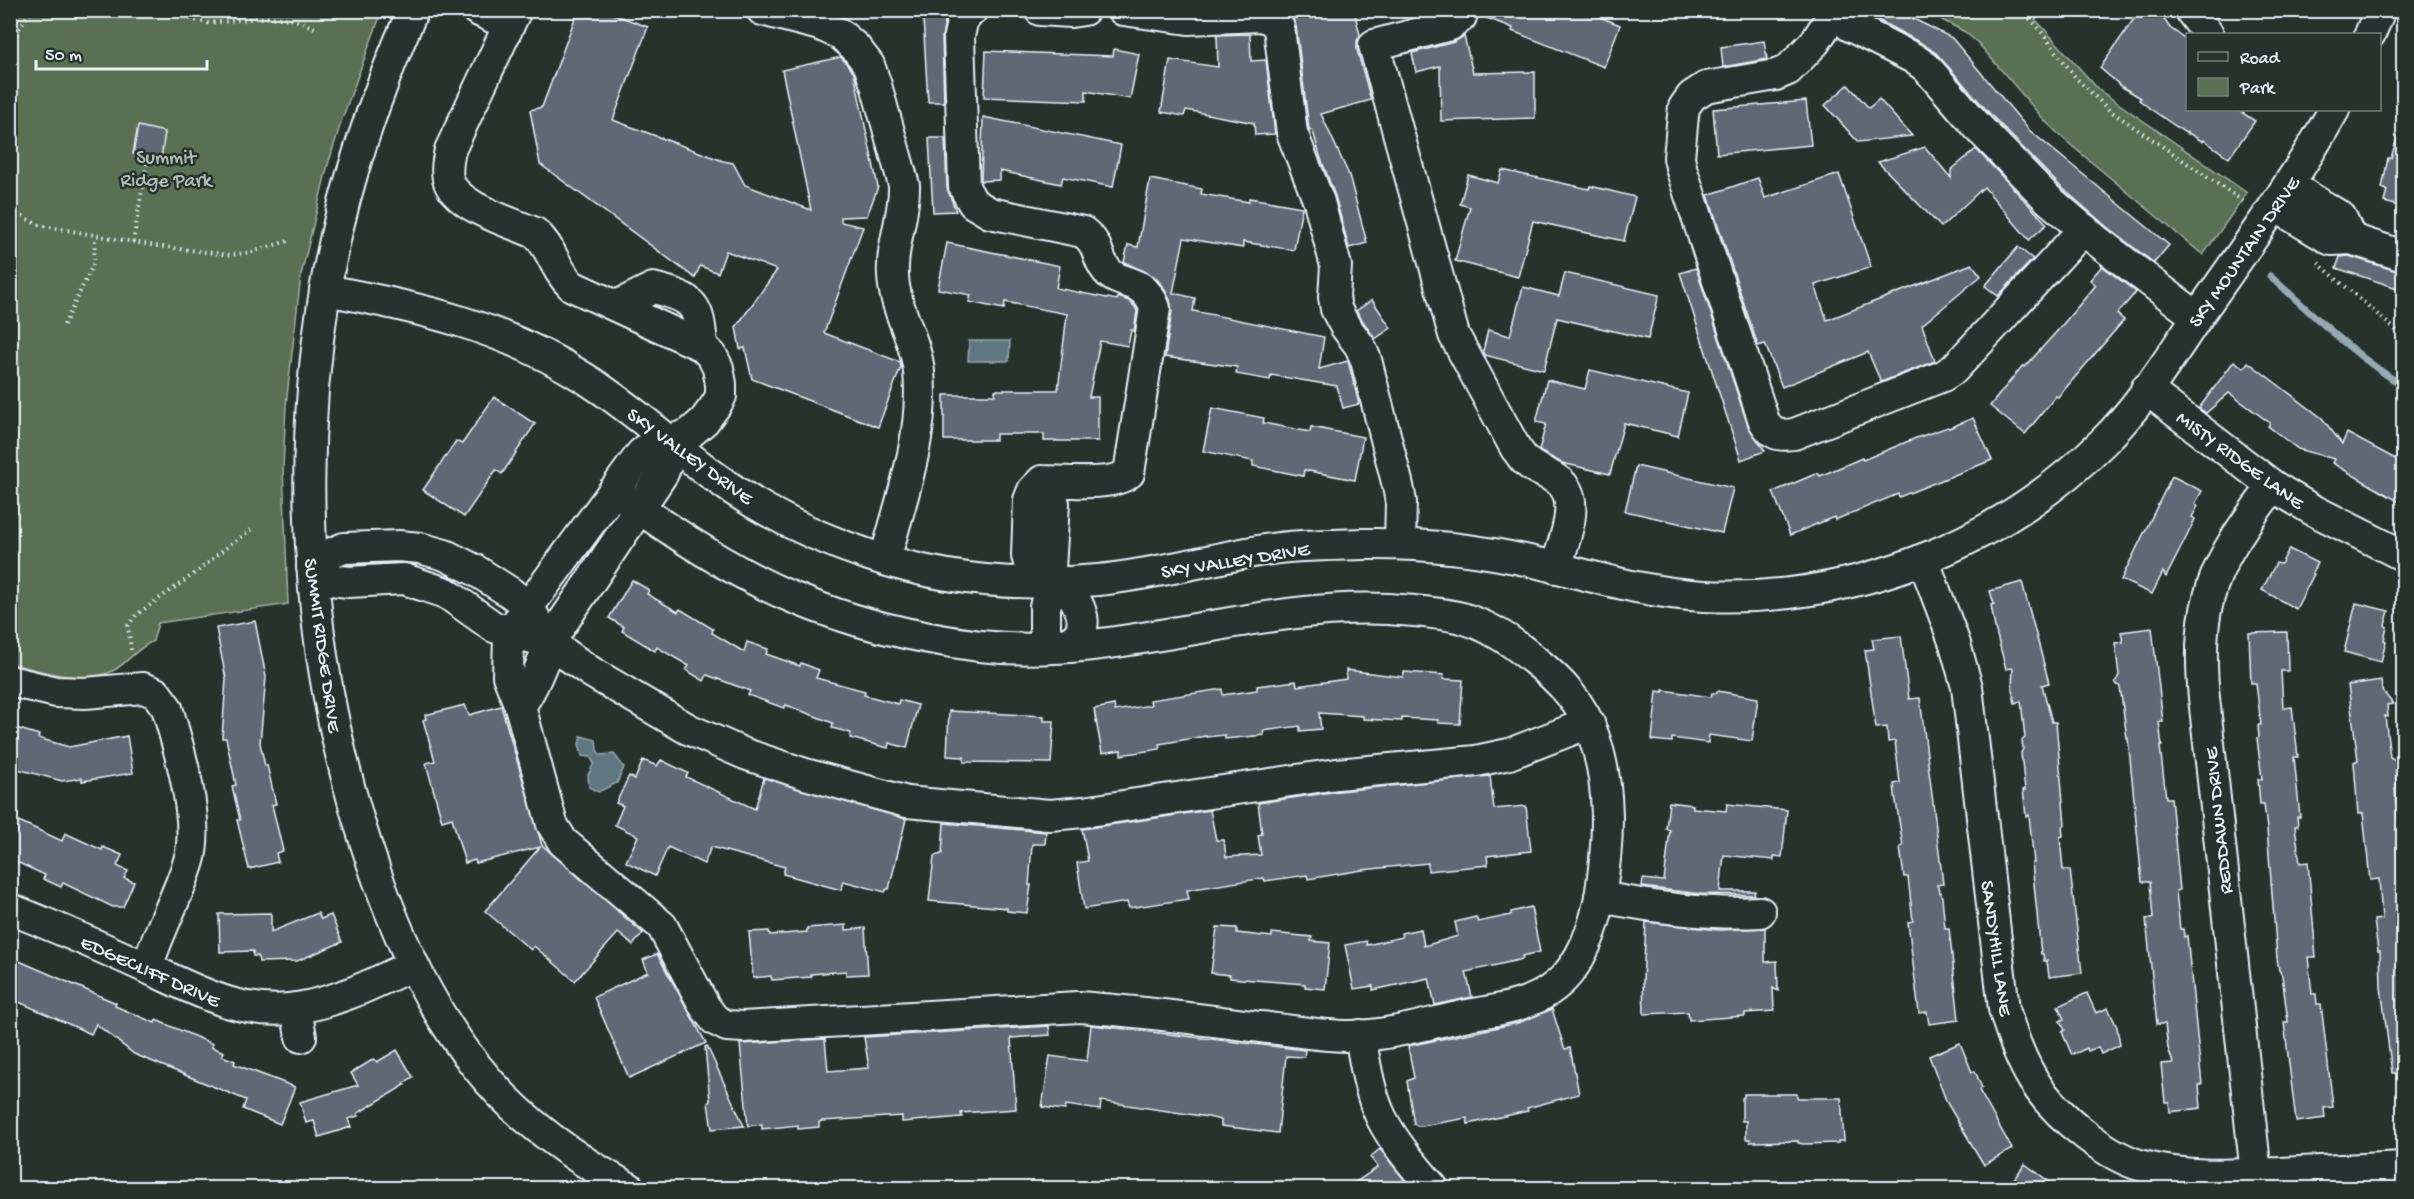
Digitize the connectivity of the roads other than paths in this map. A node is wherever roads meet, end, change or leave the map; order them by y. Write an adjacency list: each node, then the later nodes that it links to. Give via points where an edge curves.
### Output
1 (413, 10): 19 (street, SUMMIT RIDGE DRIVE, via 360,146)
2 (477, 10): 12 (street)
3 (762, 10): 29 (street, via 820,26 840,34 855,47 869,65 904,185 892,276 919,370 918,434)
4 (972, 10): 32 (street, via 963,18 959,36 964,187 973,203 990,213 1083,232 1093,239 1105,269 1140,286 1155,308 1129,473 1101,481 1042,481 1054,503 1050,569)
5 (1040, 10): 6 (street)
6 (1084, 10)
7 (1123, 10): 26 (street, via 1171,19 1260,16 1271,19 1279,28 1292,134 1319,202 1336,266 1336,309 1366,360 1401,502)
8 (1463, 10): 31 (street, via 1461,18 1450,25 1374,45 1454,334 1516,449 1528,464 1560,482 1571,502)
9 (2190, 10): 13 (street)
10 (2380, 10): 14 (street)
11 (1834, 11): 17 (street, via 1850,26 1926,67 2011,162); 17 (street, via 1815,42 1788,70 1706,87 1684,107 1679,158 1682,171 1770,432 1779,436 1794,434 1954,369)
12 (512, 18): 22 (street, via 450,150 448,180 468,204 535,233 561,276 572,286 702,346 712,356 718,368 721,396 704,421 689,434)
13 (2207, 33)
14 (2370, 33)
15 (2331, 111): 16 (street, SKY MOUNTAIN DRIVE)
16 (2282, 196): 18 (street, via 2341,217 2351,239); 20 (street, SKY MOUNTAIN DRIVE)
17 (2084, 229): 20 (street)
18 (2403, 256)
19 (325, 290): 22 (street, SKY VALLEY DRIVE, via 448,316 508,337 591,381); 30 (street, SUMMIT RIDGE DRIVE, via 311,412)
20 (2197, 317): 21 (street, SKY MOUNTAIN DRIVE)
21 (2146, 389): 23 (street, MISTY RIDGE LANE); 28 (street, SKY VALLEY DRIVE, via 2105,440 2036,499 2004,520)
22 (670, 441): 24 (street, via 641,454); 25 (street, via 663,472); 29 (street, SKY VALLEY DRIVE, via 718,480 773,513 820,537)
23 (2273, 486): 27 (street, MISTY RIDGE LANE); 49 (street, REDDAWN DRIVE, via 2240,531 2214,579 2204,610 2201,657)
24 (614, 490): 25 (street); 33 (street)
25 (638, 508): 35 (street); 36 (street, via 742,572 794,598 843,615 937,640 1034,649)
26 (1400, 544): 31 (street, SKY VALLEY DRIVE, via 1488,553); 32 (street, SKY VALLEY DRIVE, via 1263,550 1141,574)
27 (2403, 555)
28 (1923, 559): 31 (street, SKY VALLEY DRIVE, via 1849,584 1737,597 1656,591); 49 (street, SANDYHILL LANE, via 1955,644 1966,687 1999,981 2014,1043 2027,1071 2043,1097 2068,1122 2123,1158 2172,1171)
29 (885, 560): 32 (street, SKY VALLEY DRIVE, via 963,577)
30 (312, 567): 33 (street, via 344,548 420,548 475,570); 34 (street, via 331,580 404,579 423,583); 43 (street, SUMMIT RIDGE DRIVE, via 322,660 349,786 385,898)
31 (1556, 568)
32 (1053, 582): 36 (street, via 1045,607 1046,634)
33 (528, 607): 34 (street); 35 (street)
34 (509, 633): 35 (street); 38 (street, via 508,676)
35 (550, 643): 38 (street, via 533,688); 39 (street, via 688,729 755,758 907,802 1050,815 1338,774 1476,761 1509,754)
36 (1062, 647): 39 (street, via 1324,609 1424,611 1461,618 1517,646 1568,691)
37 (10, 681): 44 (street, via 56,692 143,688 156,693 167,708 192,817 193,841 189,861)
38 (520, 706): 46 (street, via 552,824 563,842 662,926 705,1007 715,1020 727,1026 1078,1007)
39 (1589, 723): 40 (street, via 1605,778 1606,862)
40 (1600, 897): 42 (street, via 1667,909); 46 (street, via 1586,944 1570,970 1555,987 1538,997 1508,1007)
41 (10, 909): 44 (street, EDGECLIFF DRIVE)
42 (1760, 912)
43 (413, 966): 45 (street, EDGECLIFF DRIVE, via 348,993); 51 (street, SUMMIT RIDGE DRIVE, via 452,1033 504,1098 571,1154)
44 (147, 968): 45 (street, EDGECLIFF DRIVE, via 231,1005)
45 (296, 1008): 47 (street)
46 (1360, 1035): 52 (street, via 1380,1116 1399,1147)
47 (302, 1037)
48 (2403, 1167): 50 (street, SANDYHILL LANE)
49 (2256, 1174): 50 (street, SANDYHILL LANE)
50 (2351, 1179)
51 (629, 1188)
52 (1433, 1188)

